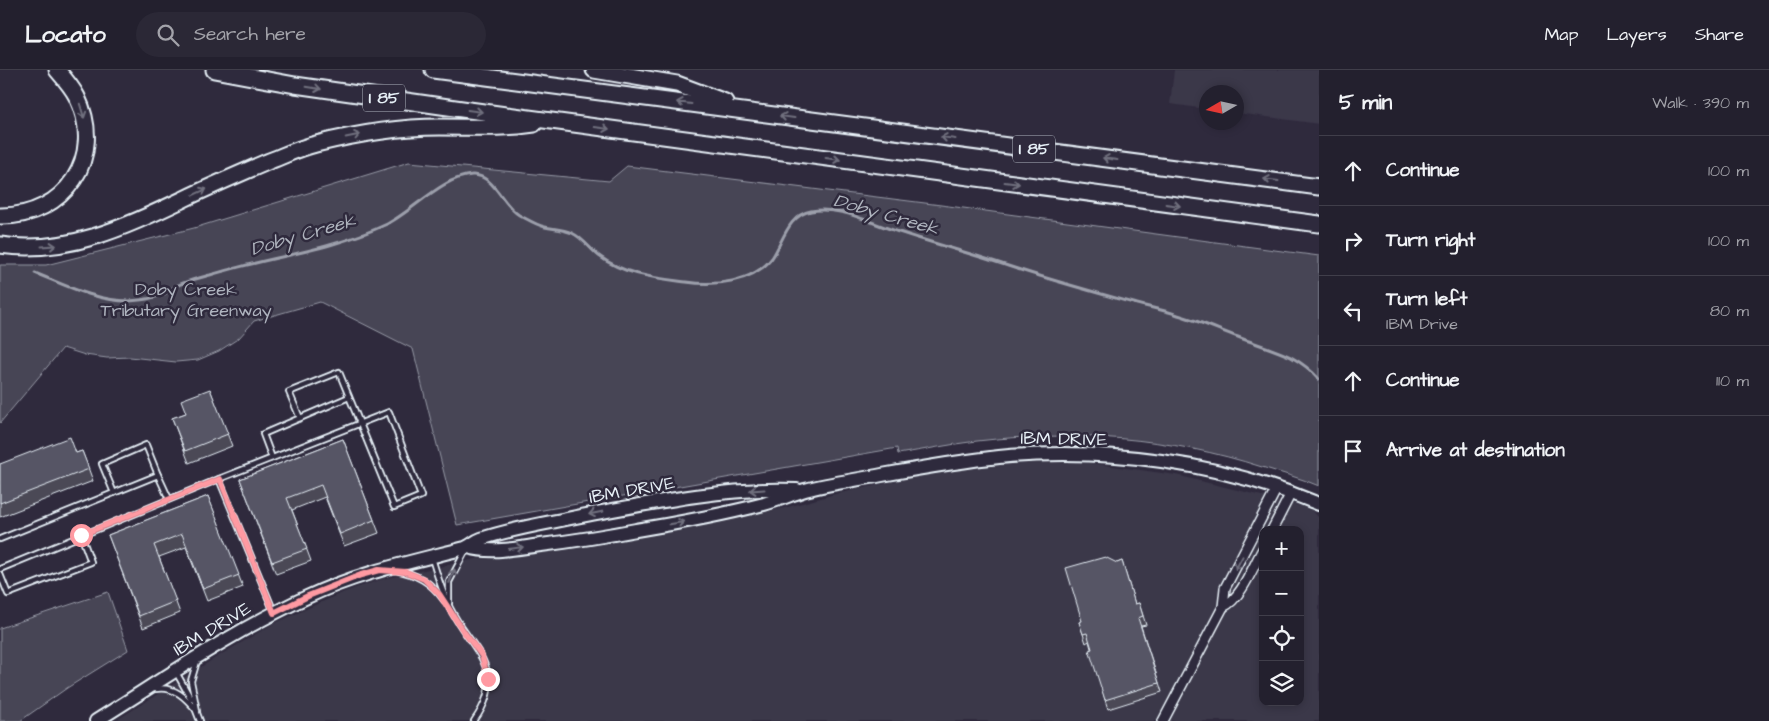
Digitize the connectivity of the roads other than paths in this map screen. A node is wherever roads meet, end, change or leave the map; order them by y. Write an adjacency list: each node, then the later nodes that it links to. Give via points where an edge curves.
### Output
1 (57, 70): 8 (highway, one-way to 8, via 77,96 83,112 87,141 81,165 70,185 52,202 27,213)
2 (214, 70): 6 (highway, I 85, one-way to 6)
3 (433, 70): 5 (highway, I 85, one-way to 3)
4 (594, 70): 5 (highway, via 677,84)
5 (750, 112): 7 (highway, I 85, one-way to 5)
6 (554, 122): 9 (highway, I 85, one-way to 9); 10 (highway, one-way to 6, via 47,246 93,238 141,220 294,151 323,142 404,129 511,128)
7 (1319, 187)
8 (0, 216)
9 (1319, 224)
10 (0, 245)
11 (349, 397): 12 (lane); 12 (lane, via 339,372 289,392); 13 (lane)
12 (300, 418): 14 (lane, via 263,434)
13 (360, 423): 13 (lane, via 394,507 421,496 389,412); 14 (lane)
14 (272, 458): 16 (lane)
15 (158, 475): 19 (lane); 19 (lane, via 146,445 102,464); 21 (lane)
16 (220, 479): 21 (lane); 34 (lane)
17 (1277, 488): 18 (street, IBM DRIVE, via 1237,476 1162,461 1052,454 963,461); 20 (street, IBM DRIVE); 32 (street, one-way to 32, via 1225,588)
18 (806, 490): 26 (street, IBM DRIVE, one-way to 18, via 509,549 610,535 738,510); 26 (street, IBM DRIVE, one-way to 26, via 754,490 638,506 525,528 480,539)
19 (114, 493): 25 (lane)
20 (1291, 493): 22 (street, IBM DRIVE); 23 (street)
21 (169, 500): 24 (lane)
22 (1319, 504)
23 (1274, 526)
24 (81, 535): 29 (lane); 31 (lane, via 91,562 8,594)
25 (0, 539)
26 (468, 547): 27 (street, IBM DRIVE); 33 (lane, one-way to 26, via 449,582)
27 (431, 555): 30 (street, IBM DRIVE); 33 (lane)
28 (1259, 556): 32 (street, via 1239,593)
29 (0, 569)
30 (379, 570): 33 (lane, via 406,572 424,579); 34 (street, IBM DRIVE, via 336,584)
31 (0, 574)
32 (1224, 607): 42 (street)
33 (450, 608): 41 (lane, via 486,666 487,693)
34 (274, 613): 35 (street, IBM DRIVE)
35 (199, 657): 36 (street, IBM DRIVE); 38 (lane, via 191,681)
36 (176, 672): 37 (street, IBM DRIVE); 38 (lane)
37 (139, 694): 38 (lane, via 159,688 174,690); 39 (street, IBM DRIVE)
38 (196, 711): 40 (lane)
39 (96, 721)
40 (200, 721)
41 (474, 721)
42 (1163, 721)

